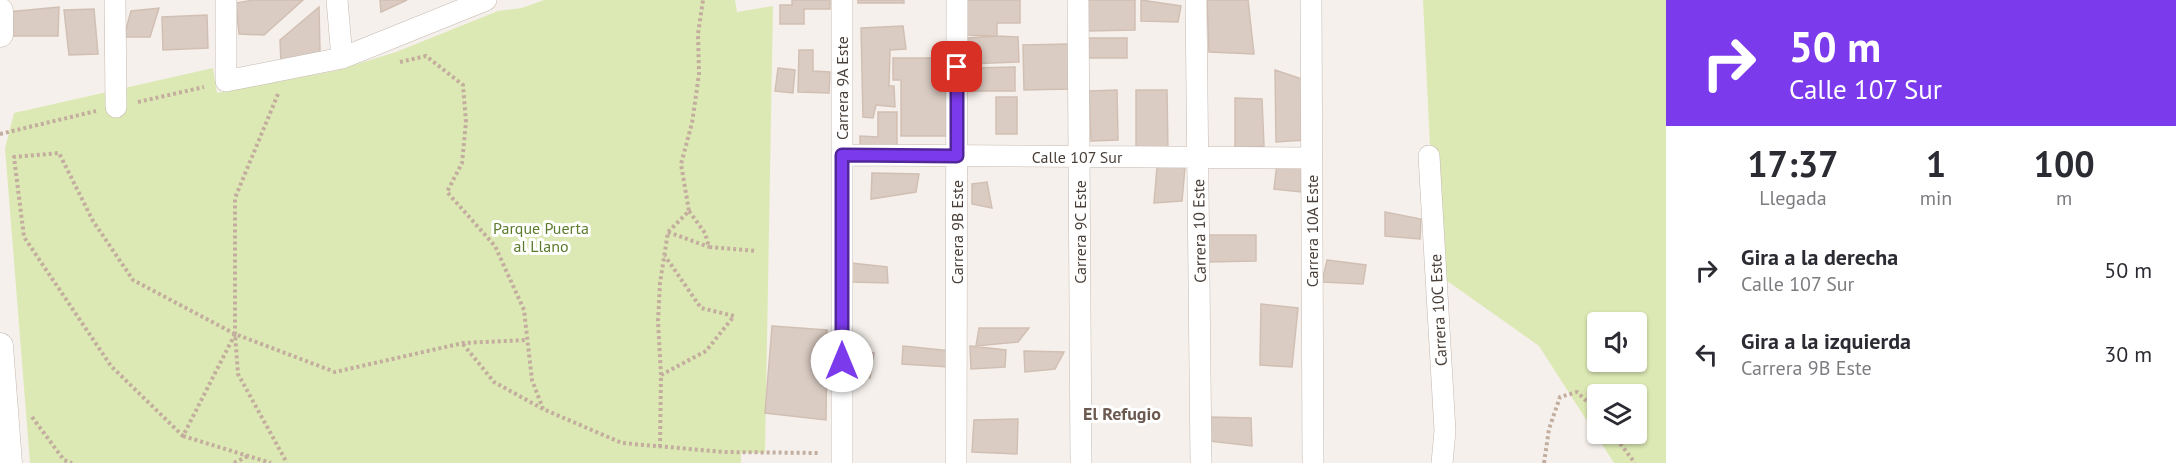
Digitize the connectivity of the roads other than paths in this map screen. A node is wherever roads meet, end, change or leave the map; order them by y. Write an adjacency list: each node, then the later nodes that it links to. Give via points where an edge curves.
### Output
1 (115, 0): 12 (street)
2 (226, 0): 11 (street, via 226,81)
3 (337, 0): 11 (street)
4 (486, 0): 10 (street)
5 (842, 0): 13 (street, Carrera 9A Este)
6 (957, 0): 14 (street, Carrera 9B Este)
7 (1078, 0): 16 (street, Carrera 9C Este)
8 (1196, 0): 17 (street, Carrera 10 Este)
9 (1311, 0): 18 (street, Carrera 10A Este)
10 (457, 5): 11 (street)
11 (342, 58)
12 (116, 107)
13 (842, 155): 14 (street, Calle 107 Sur); 21 (street, Carrera 9A Este)
14 (957, 156): 16 (street, Calle 107 Sur); 23 (street, Carrera 9B Este)
15 (1429, 156): 27 (street, Carrera 10C Este, via 1445,430)
16 (1079, 157): 17 (street, Calle 107 Sur); 24 (street, Carrera 9C Este)
17 (1198, 157): 18 (street, Calle 107 Sur); 25 (street, Carrera 10 Este)
18 (1312, 158): 26 (street, Carrera 10A Este)
19 (0, 346): 20 (street)
20 (3, 395): 22 (street)
21 (842, 458)
22 (9, 463)
23 (956, 463)
24 (1081, 463)
25 (1202, 463)
26 (1313, 463)
27 (1442, 463)

